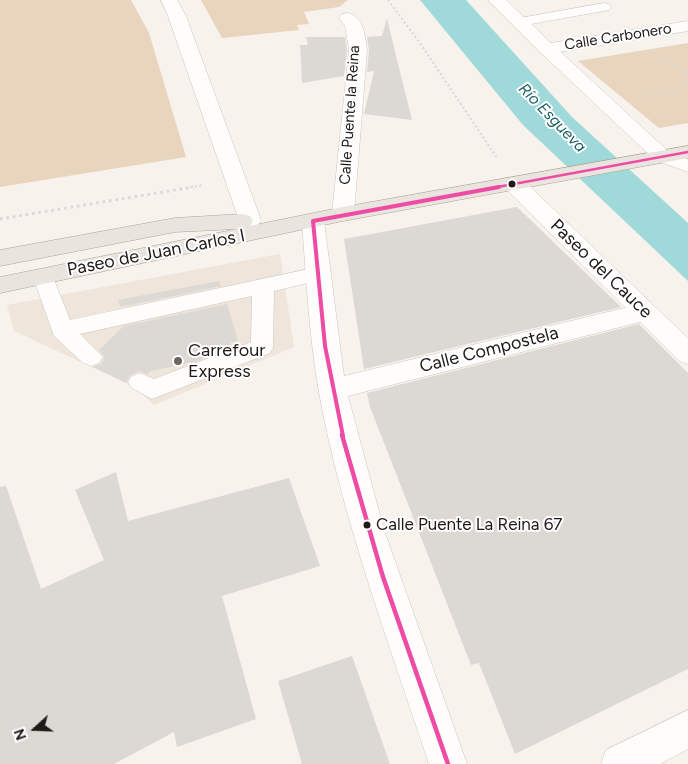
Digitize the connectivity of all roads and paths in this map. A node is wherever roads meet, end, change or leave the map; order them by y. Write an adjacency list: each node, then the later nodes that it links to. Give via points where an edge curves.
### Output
1 (169, 0): 20 (street)
2 (388, 0): 17 (path)
3 (496, 0): 6 (street)
4 (604, 7): 6 (lane)
5 (348, 18): 18 (street, Calle Puente la Reina, via 354,26 358,50)
6 (520, 22): 8 (street)
7 (688, 26): 8 (street, Calle Carbonero)
8 (547, 49): 12 (street)
9 (688, 69): 10 (path, via 684,73)
10 (688, 82)
11 (688, 87): 12 (path)
12 (608, 105): 14 (street)
13 (688, 152): 14 (main road, Paseo de Juan Carlos I)
14 (653, 157): 15 (street); 17 (main road, Paseo de Juan Carlos I)
15 (688, 166)
16 (208, 184): 19 (path)
17 (514, 184): 18 (main road, Paseo de Juan Carlos I); 27 (street, Paseo del Cauce)
18 (343, 214): 21 (main road, Paseo de Juan Carlos I)
19 (0, 220)
20 (250, 220): 21 (main road, Paseo de Juan Carlos I); 22 (main road, Paseo de Juan Carlos I, via 175,226)
21 (313, 221): 23 (street); 24 (main road, Paseo de Juan Carlos I)
22 (0, 258)
23 (318, 274): 26 (lane); 32 (street)
24 (44, 277): 25 (main road, Paseo de Juan Carlos I); 28 (lane)
25 (0, 285)
26 (263, 287): 28 (lane); 31 (lane, via 262,347 152,390)
27 (645, 312): 29 (street, Paseo del Cauce); 32 (street, Calle Compostela)
28 (62, 330): 30 (lane)
29 (688, 354)
30 (91, 357)
31 (140, 382)
32 (333, 389): 34 (street, via 367,526)
33 (688, 729): 35 (street)
34 (448, 764)
35 (620, 764)

